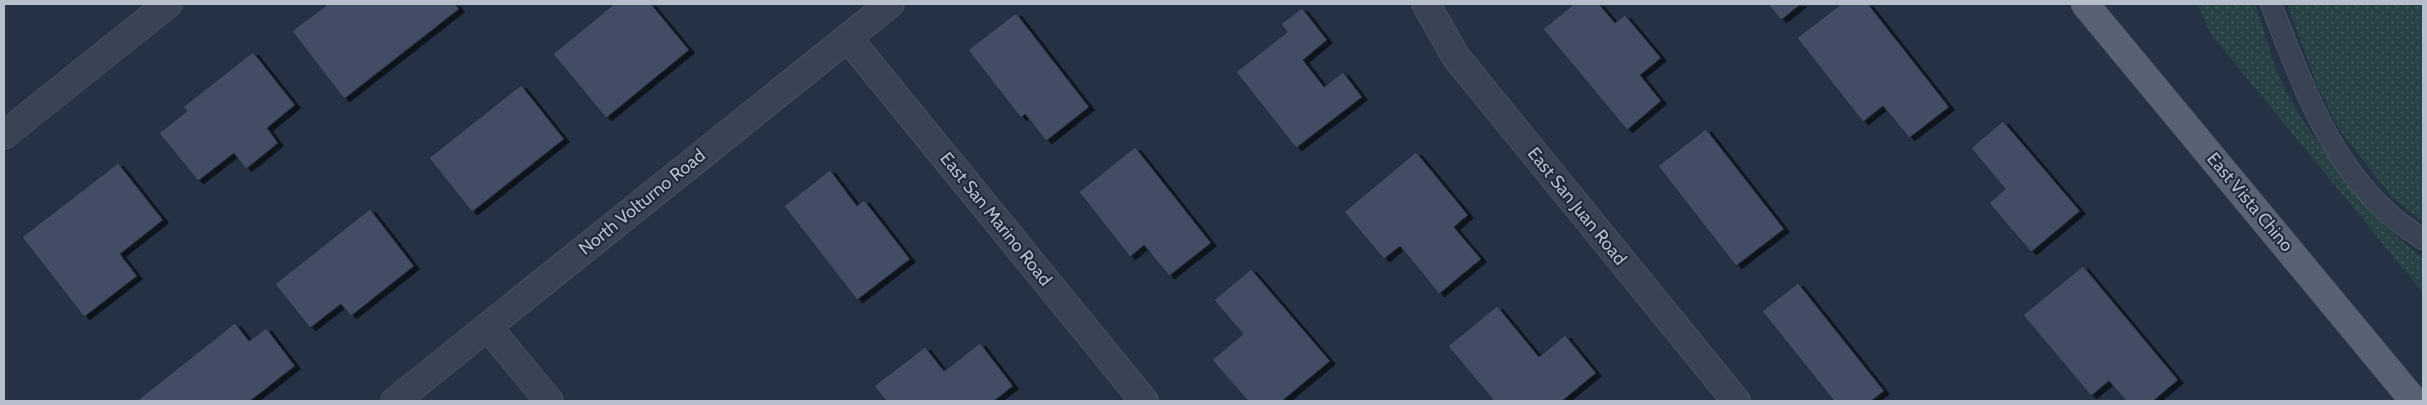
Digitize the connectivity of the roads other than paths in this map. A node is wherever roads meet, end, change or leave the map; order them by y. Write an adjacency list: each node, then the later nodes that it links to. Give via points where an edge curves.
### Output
1 (168, 4): 7 (street)
2 (890, 4): 6 (street, North Volturno Road)
3 (1426, 4): 13 (street, East San Juan Road, via 1456,57)
4 (2085, 4): 14 (main road, East Vista Chino)
5 (2272, 4): 8 (lane, via 2311,104 2334,146 2360,183 2395,219)
6 (848, 38): 9 (street, North Volturno Road); 12 (street, East San Marino Road)
7 (4, 135)
8 (2423, 239)
9 (488, 327): 10 (street, North Volturno Road); 11 (street)
10 (395, 401)
11 (549, 401)
12 (1144, 401)
13 (1736, 401)
14 (2414, 401)

